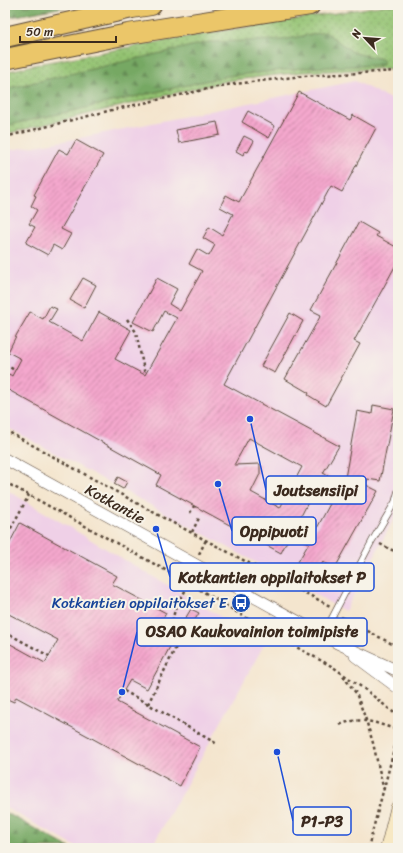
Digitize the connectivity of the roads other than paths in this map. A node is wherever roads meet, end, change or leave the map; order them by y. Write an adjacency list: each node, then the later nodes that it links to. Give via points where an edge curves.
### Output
1 (151, 5): 3 (highway)
2 (310, 5): 4 (highway, via 128,34)
3 (5, 37)
4 (5, 59)
5 (5, 459): 7 (street, Kotkantie)
6 (398, 491): 7 (lane, via 395,502)
7 (323, 635): 8 (street, Kotkantie)
8 (337, 643): 9 (street, Kotkantie); 10 (street, Kotkantie)
9 (398, 671)
10 (398, 688)
11 (398, 808): 12 (main road)
12 (388, 848)

